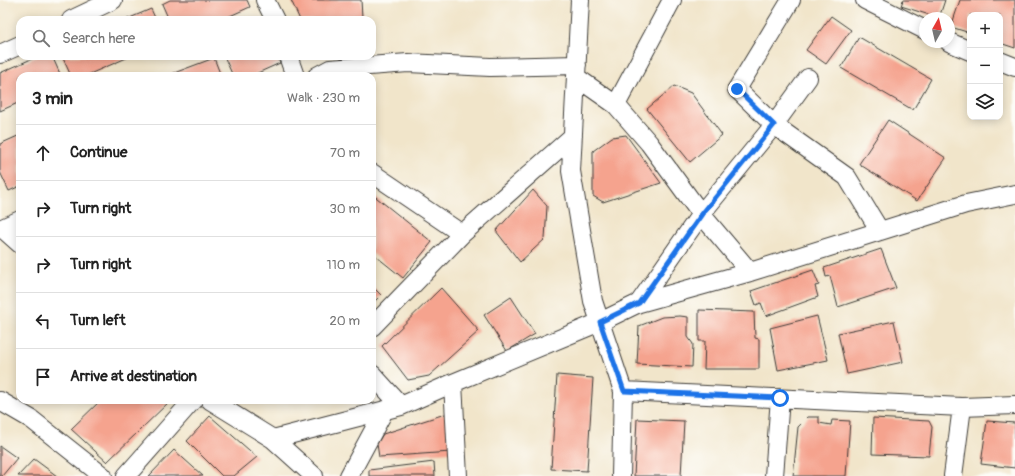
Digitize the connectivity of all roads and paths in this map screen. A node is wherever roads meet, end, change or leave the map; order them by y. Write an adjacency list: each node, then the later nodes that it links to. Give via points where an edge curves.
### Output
1 (113, 0): 8 (street)
2 (265, 0): 9 (street)
3 (580, 0): 18 (street)
4 (672, 0): 22 (street)
5 (791, 0): 23 (street, via 737,89)
6 (865, 0): 7 (street)
7 (887, 5): 10 (street)
8 (79, 16)
9 (273, 16)
10 (919, 26)
11 (955, 45): 13 (street)
12 (16, 47): 14 (street)
13 (967, 51)
14 (0, 54)
15 (289, 60): 19 (street)
16 (1003, 63): 17 (street)
17 (1015, 66)
18 (576, 71): 20 (street, via 408,63 330,69); 22 (street); 24 (street)
19 (294, 72)
20 (324, 72)
21 (808, 78): 23 (street)
22 (616, 105): 27 (street, via 649,143)
23 (774, 125): 27 (street); 30 (street, via 847,177)
24 (573, 136): 31 (street); 35 (street, via 571,171 593,301)
25 (376, 176): 31 (street)
26 (1015, 194): 30 (street, via 966,204)
27 (702, 214): 33 (street); 34 (street)
28 (16, 222): 29 (street)
29 (1, 228): 32 (street)
30 (880, 231): 33 (street)
31 (462, 234): 36 (street)
32 (16, 241)
33 (750, 272): 34 (street)
34 (639, 303): 35 (street)
35 (600, 322): 38 (street); 39 (street)
36 (376, 323)
37 (376, 380): 46 (street)
38 (453, 382): 46 (street); 52 (street)
39 (624, 391): 40 (street); 53 (street)
40 (780, 398): 45 (street); 54 (street)
41 (0, 401): 48 (street, via 31,419)
42 (189, 404): 49 (street)
43 (216, 404): 47 (street)
44 (1015, 405): 45 (street)
45 (962, 407): 55 (street)
46 (393, 408): 47 (street); 51 (street)
47 (273, 439): 50 (street)
48 (103, 476)
49 (126, 476)
50 (314, 476)
51 (349, 476)
52 (458, 476)
53 (621, 476)
54 (774, 476)
55 (953, 476)

